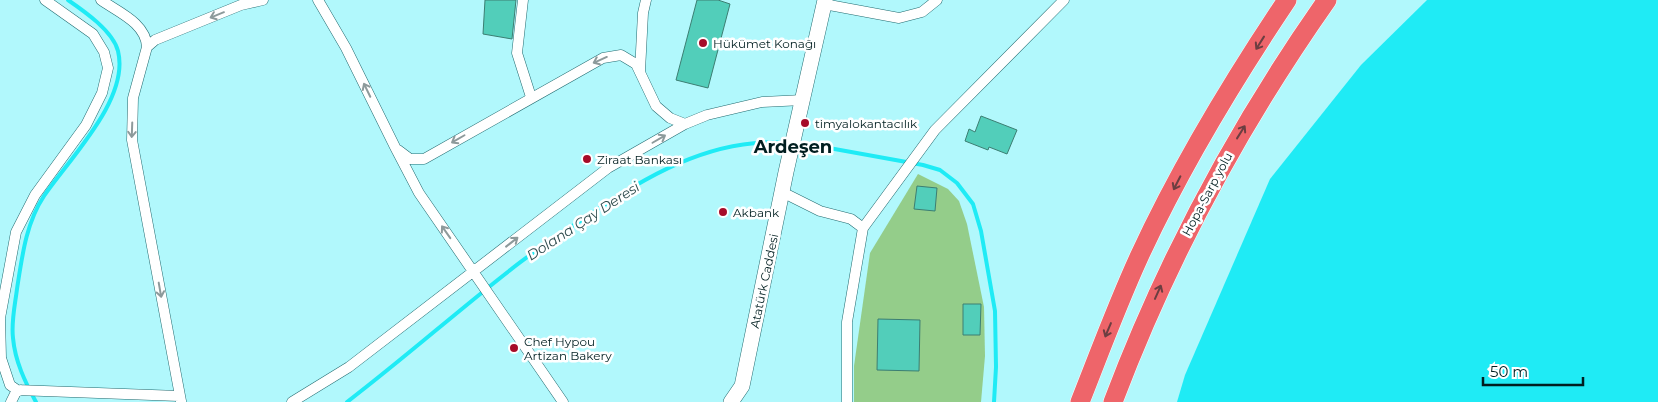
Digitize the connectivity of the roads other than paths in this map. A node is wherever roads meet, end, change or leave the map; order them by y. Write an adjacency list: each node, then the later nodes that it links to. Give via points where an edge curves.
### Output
1 (45, 0): 23 (street, via 92,34 104,52 108,68 102,93 86,125 35,195 16,232 0,318)
2 (101, 0): 14 (street, via 140,28 146,37)
3 (263, 0): 14 (street, one-way to 14, via 241,5 155,40)
4 (318, 0): 19 (street, one-way to 4, via 346,48)
5 (523, 0): 16 (street, via 517,53)
6 (646, 0): 15 (street)
7 (924, 0): 13 (street)
8 (937, 0): 13 (street)
9 (1064, 0): 21 (street, via 935,130)
10 (1327, 0): 34 (highway, Hopa-Sarp yolu, one-way to 10, via 1139,333 1200,205 1236,139)
11 (1286, 1): 33 (highway, one-way to 33, via 1182,172 1139,257)
12 (825, 2): 13 (street, via 899,18); 17 (main road, Atatürk Caddesi)
13 (922, 12)
14 (147, 47): 26 (street, one-way to 26, via 134,98 132,140)
15 (640, 72): 16 (street, one-way to 16, via 636,64 621,55 603,58); 18 (street, via 656,106 670,118)
16 (531, 97): 19 (street, one-way to 19, via 424,159 410,160)
17 (803, 100): 18 (street, via 762,102 707,115); 20 (main road, Atatürk Caddesi)
18 (685, 124): 22 (street, one-way to 18, via 608,168)
19 (395, 147): 22 (street, one-way to 19, via 419,193)
20 (782, 192): 21 (street, via 820,211 851,219); 24 (main road, Atatürk Caddesi)
21 (863, 228): 32 (street, via 847,322)
22 (476, 275): 28 (street, via 349,367); 29 (street)
23 (0, 358): 25 (street, via 10,385)
24 (742, 386): 30 (main road, Atatürk Caddesi); 31 (main road, Atatürk Caddesi)
25 (21, 390): 26 (street, via 171,395); 27 (street, via 16,392)
26 (180, 399)
27 (11, 402)
28 (292, 402)
29 (563, 402)
30 (731, 402)
31 (746, 402)
32 (847, 402)
33 (1080, 402)
34 (1113, 402)

